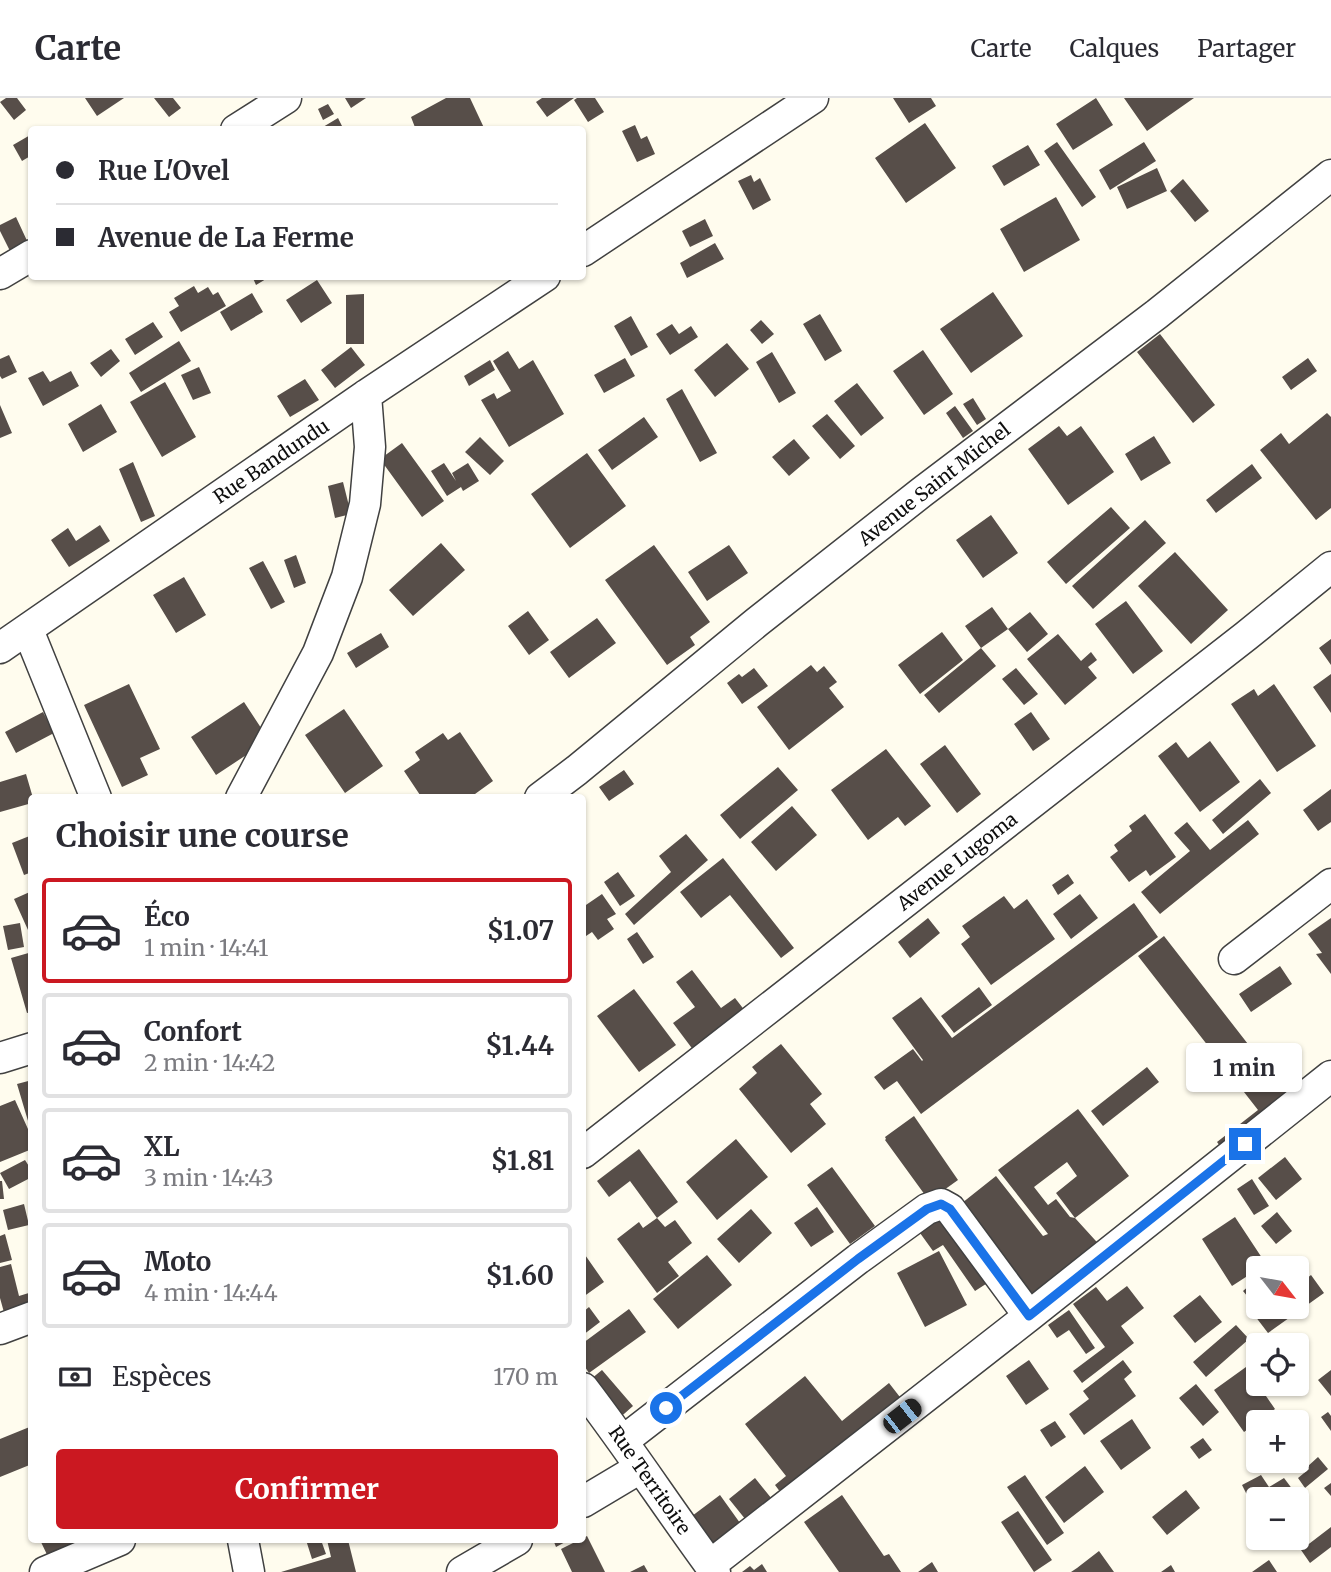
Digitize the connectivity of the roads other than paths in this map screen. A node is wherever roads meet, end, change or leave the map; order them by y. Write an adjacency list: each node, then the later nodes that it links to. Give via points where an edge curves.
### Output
1 (286, 98): 3 (street)
2 (813, 98): 5 (street)
3 (242, 126)
4 (1331, 175): 15 (street, Avenue Saint Michel, via 788,598)
5 (586, 249)
6 (28, 257): 7 (street)
7 (0, 274)
8 (539, 280): 9 (street, Rue Bandundu)
9 (366, 395): 11 (street, Rue Bandundu); 14 (street, via 370,447 365,504 347,577 318,653)
10 (1331, 567): 21 (street, Avenue Lugoma)
11 (28, 629): 12 (street, Rue Bandundu); 13 (street)
12 (0, 649)
13 (94, 794)
14 (243, 794)
15 (545, 794)
16 (1331, 884): 17 (street)
17 (1234, 959)
18 (28, 1049): 19 (street)
19 (0, 1058)
20 (1331, 1076): 22 (street)
21 (586, 1151)
22 (1029, 1316): 26 (street, via 950,1209 941,1204 927,1209 858,1259); 32 (street)
23 (28, 1318): 24 (street)
24 (0, 1329)
25 (586, 1392): 26 (street, Rue Territoire)
26 (623, 1441): 27 (street, Rue Territoire)
27 (640, 1468): 28 (street); 32 (street, Rue Territoire)
28 (586, 1500)
29 (113, 1543): 33 (street)
30 (244, 1543): 34 (street)
31 (512, 1543): 35 (street)
32 (713, 1568)
33 (45, 1572)
34 (249, 1572)
35 (462, 1572)

